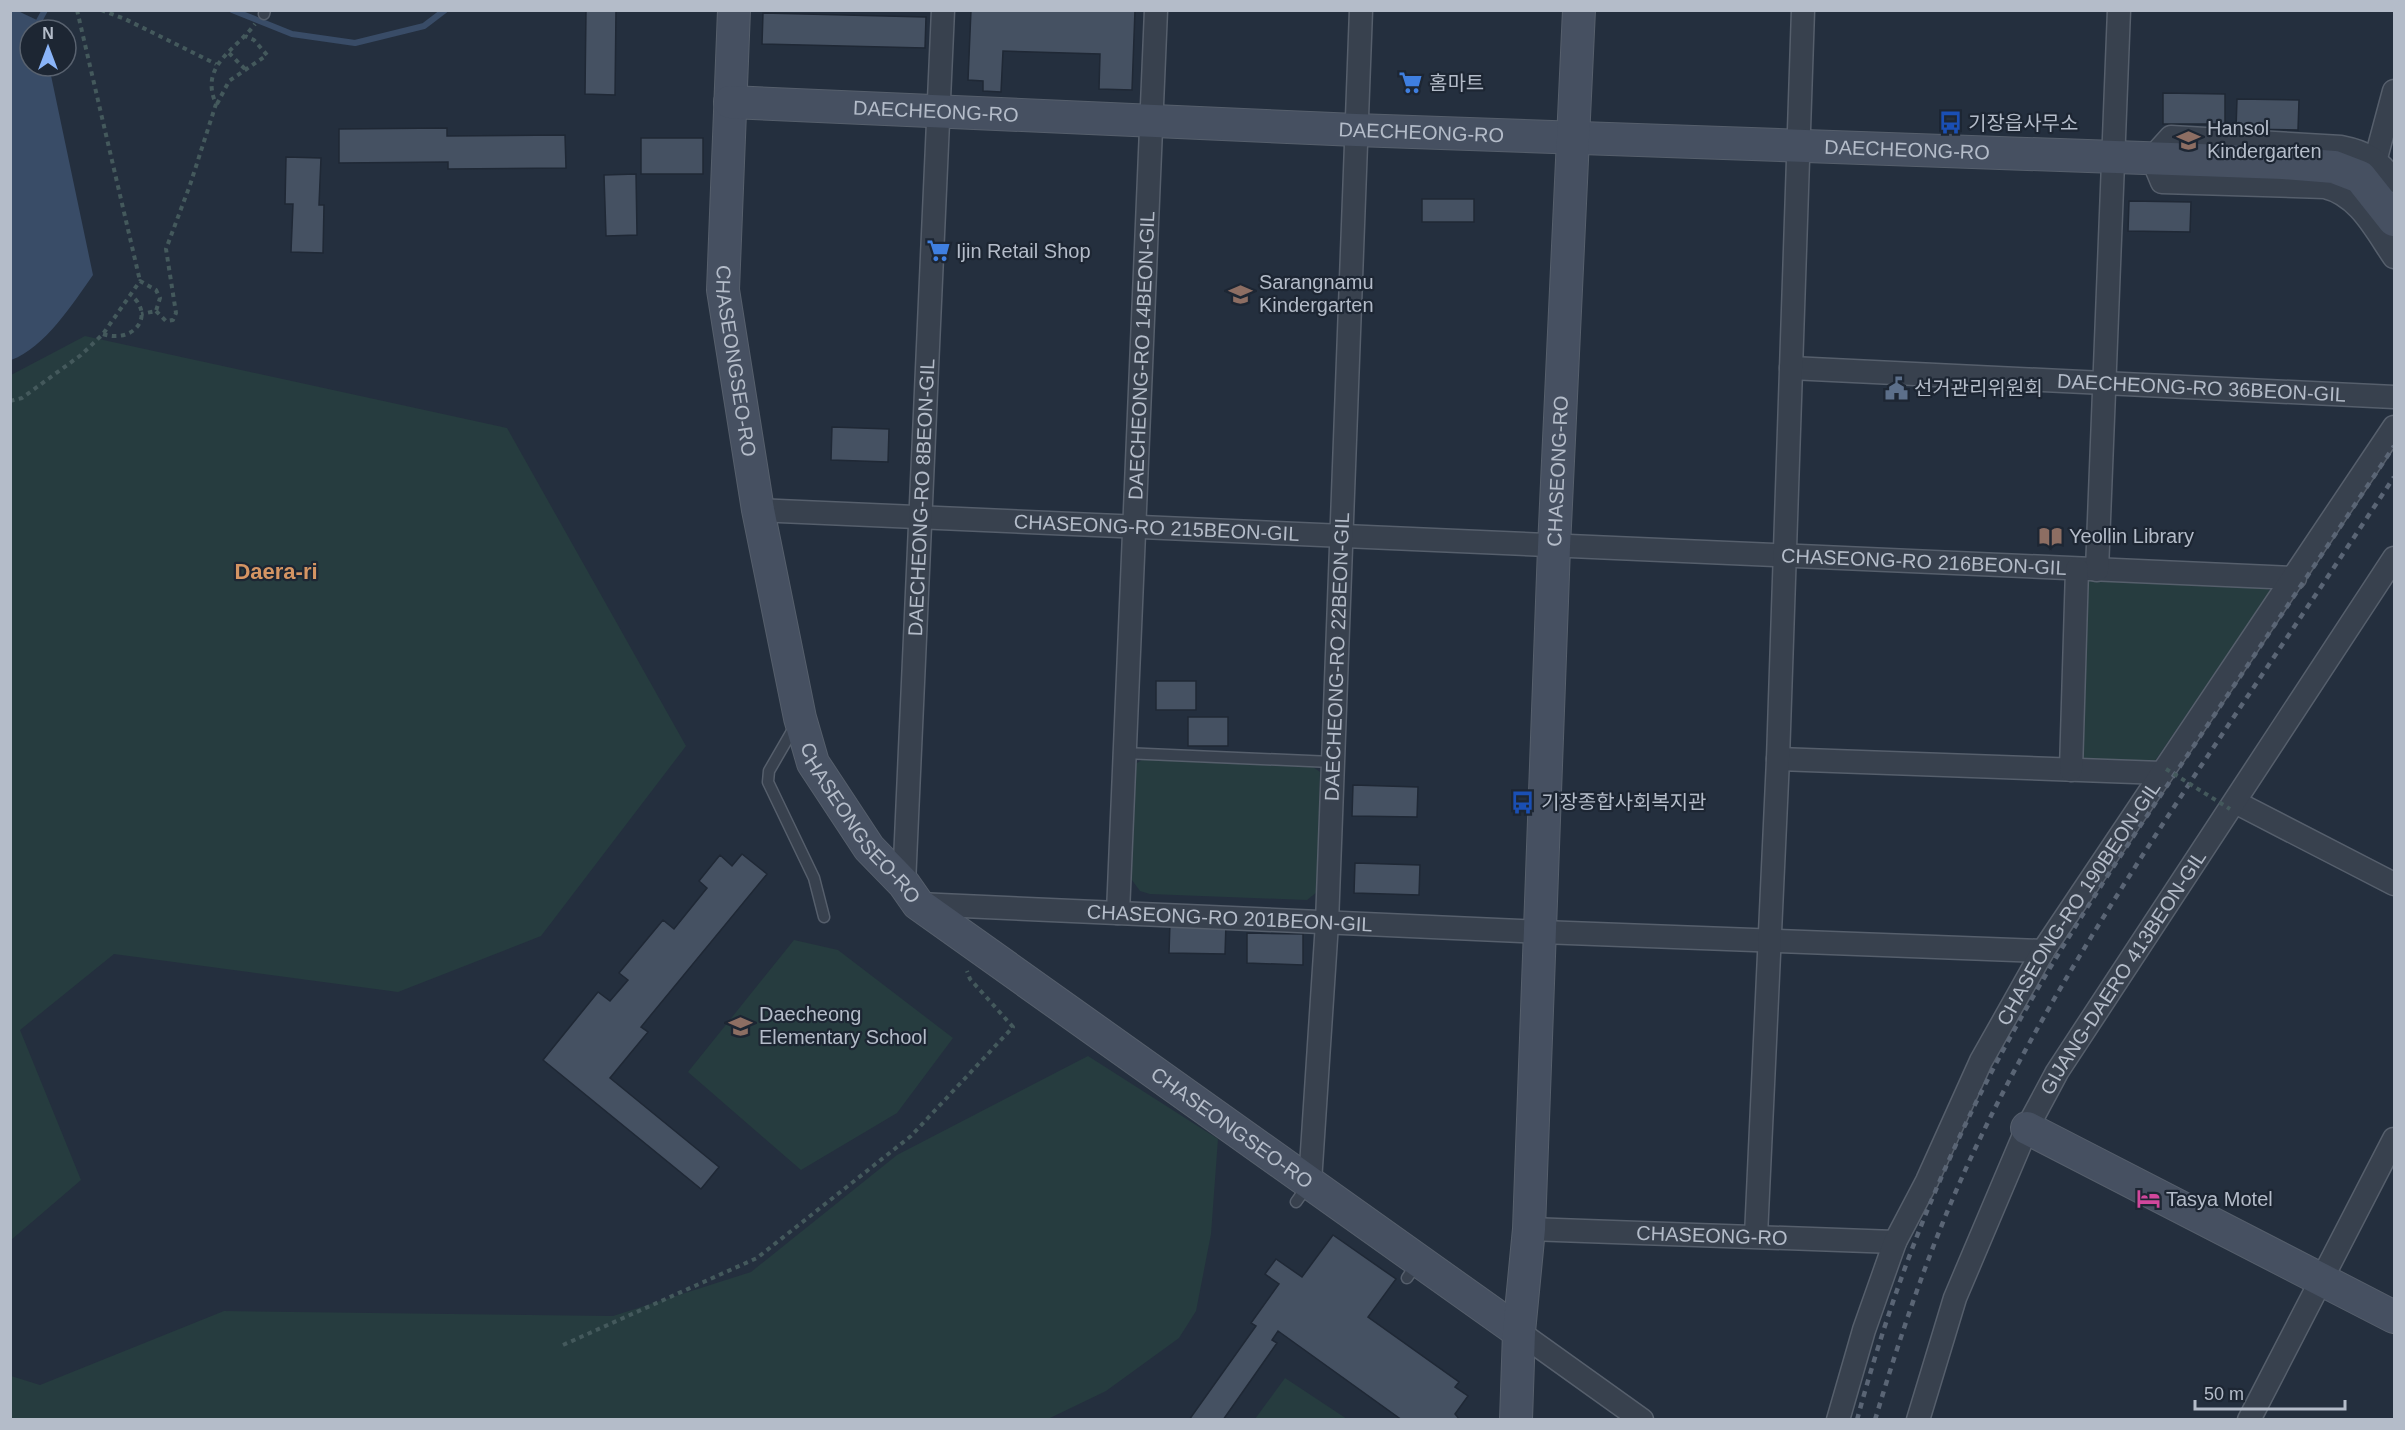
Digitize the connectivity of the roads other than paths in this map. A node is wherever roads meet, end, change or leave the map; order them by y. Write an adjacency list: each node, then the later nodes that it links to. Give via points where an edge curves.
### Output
1 (734, 10): 9 (street, CHASEONGSEO-RO)
2 (943, 10): 10 (street, DAECHEONG-RO 8BEON-GIL)
3 (1156, 10): 11 (street, DAECHEONG-RO 14BEON-GIL)
4 (1361, 10): 12 (street, DAECHEONG-RO 22BEON-GIL)
5 (1579, 10): 13 (street, CHASEONG-RO)
6 (1803, 10): 14 (street)
7 (2119, 10): 15 (street)
8 (2394, 91): 17 (street)
9 (730, 102): 10 (street, DAECHEONG-RO); 25 (street, CHASEONGSEO-RO, via 723,290)
10 (937, 112): 11 (street, DAECHEONG-RO); 26 (street, DAECHEONG-RO 8BEON-GIL)
11 (1151, 122): 12 (street, DAECHEONG-RO); 27 (street, DAECHEONG-RO 14BEON-GIL)
12 (1356, 130): 13 (street, DAECHEONG-RO); 28 (street, DAECHEONG-RO 22BEON-GIL)
13 (1574, 136): 14 (street, DAECHEONG-RO); 29 (street, CHASEONG-RO)
14 (1799, 144): 15 (street, DAECHEONG-RO); 21 (street)
15 (2113, 156): 16 (street, DAECHEONG-RO); 22 (street)
16 (2152, 158): 17 (street, via 2171,138 2341,147); 19 (street, DAECHEONG-RO, via 2334,167 2360,177); 20 (street, via 2162,182 2336,190 2358,206)
17 (2376, 158): 18 (street)
18 (2394, 181)
19 (2394, 220)
20 (2394, 258)
21 (1791, 368): 22 (street, DAECHEONG-RO 36BEON-GIL); 30 (street)
22 (2104, 381): 23 (street, DAECHEONG-RO 36BEON-GIL); 32 (street)
23 (2394, 397)
24 (2394, 427): 33 (street, CHASEONG-RO 190BEON-GIL)
25 (758, 510): 26 (street, CHASEONG-RO 215BEON-GIL); 34 (street, CHASEONGSEO-RO)
26 (920, 517): 27 (street, CHASEONG-RO 215BEON-GIL); 42 (street, DAECHEONG-RO 8BEON-GIL)
27 (1134, 527): 28 (street, CHASEONG-RO 215BEON-GIL); 35 (street, DAECHEONG-RO 14BEON-GIL)
28 (1340, 537): 29 (street, CHASEONG-RO 215BEON-GIL); 37 (street, DAECHEONG-RO 22BEON-GIL)
29 (1554, 547): 30 (street, CHASEONG-RO 216BEON-GIL); 46 (street, CHASEONG-RO)
30 (1785, 557): 32 (street, CHASEONG-RO 216BEON-GIL); 36 (street)
31 (2394, 558): 40 (street, GIJANG-DAERO 413BEON-GIL)
32 (2087, 569): 33 (street, CHASEONG-RO 216BEON-GIL); 38 (street)
33 (2295, 578): 39 (street, CHASEONG-RO 190BEON-GIL)
34 (800, 718): 42 (street, CHASEONGSEO-RO, via 813,763 869,848); 44 (lane, via 769,771 768,782 814,878)
35 (1124, 753): 37 (lane); 43 (street, DAECHEONG-RO 14BEON-GIL)
36 (1778, 759): 38 (street); 47 (street)
37 (1332, 762): 45 (street, DAECHEONG-RO 22BEON-GIL)
38 (2071, 770): 39 (street)
39 (2164, 771): 48 (street, CHASEONG-RO 190BEON-GIL)
40 (2233, 806): 41 (street); 49 (street, GIJANG-DAERO 413BEON-GIL, via 2057,1072)
41 (2394, 885)
42 (911, 894): 43 (street, CHASEONG-RO 201BEON-GIL); 51 (street, CHASEONGSEO-RO)
43 (1118, 913): 45 (street, CHASEONG-RO 201BEON-GIL)
44 (824, 917)
45 (1327, 923): 46 (street, CHASEONG-RO 201BEON-GIL); 51 (street, DAECHEONG-RO 22BEON-GIL)
46 (1542, 932): 47 (street); 52 (street, CHASEONG-RO)
47 (1768, 942): 48 (street); 53 (street)
48 (2043, 951): 54 (street, CHASEONG-RO 190BEON-GIL, via 1981,1061 1927,1182)
49 (2027, 1128): 55 (street); 61 (street, GIJANG-DAERO 413BEON-GIL, via 1955,1298)
50 (2394, 1139): 55 (street)
51 (1303, 1192): 57 (street, CHASEONGSEO-RO, via 1413,1269)
52 (1529, 1229): 53 (street, CHASEONG-RO); 57 (street, CHASEONG-RO)
53 (1756, 1236): 54 (street, CHASEONG-RO)
54 (1895, 1242): 60 (street, CHASEONG-RO 190BEON-GIL)
55 (2322, 1279): 56 (street); 62 (street)
56 (2394, 1317)
57 (1519, 1332): 58 (street, CHASEONG-RO); 59 (street)
58 (1516, 1419)
59 (1642, 1419)
60 (1838, 1419)
61 (1918, 1419)
62 (2249, 1419)

